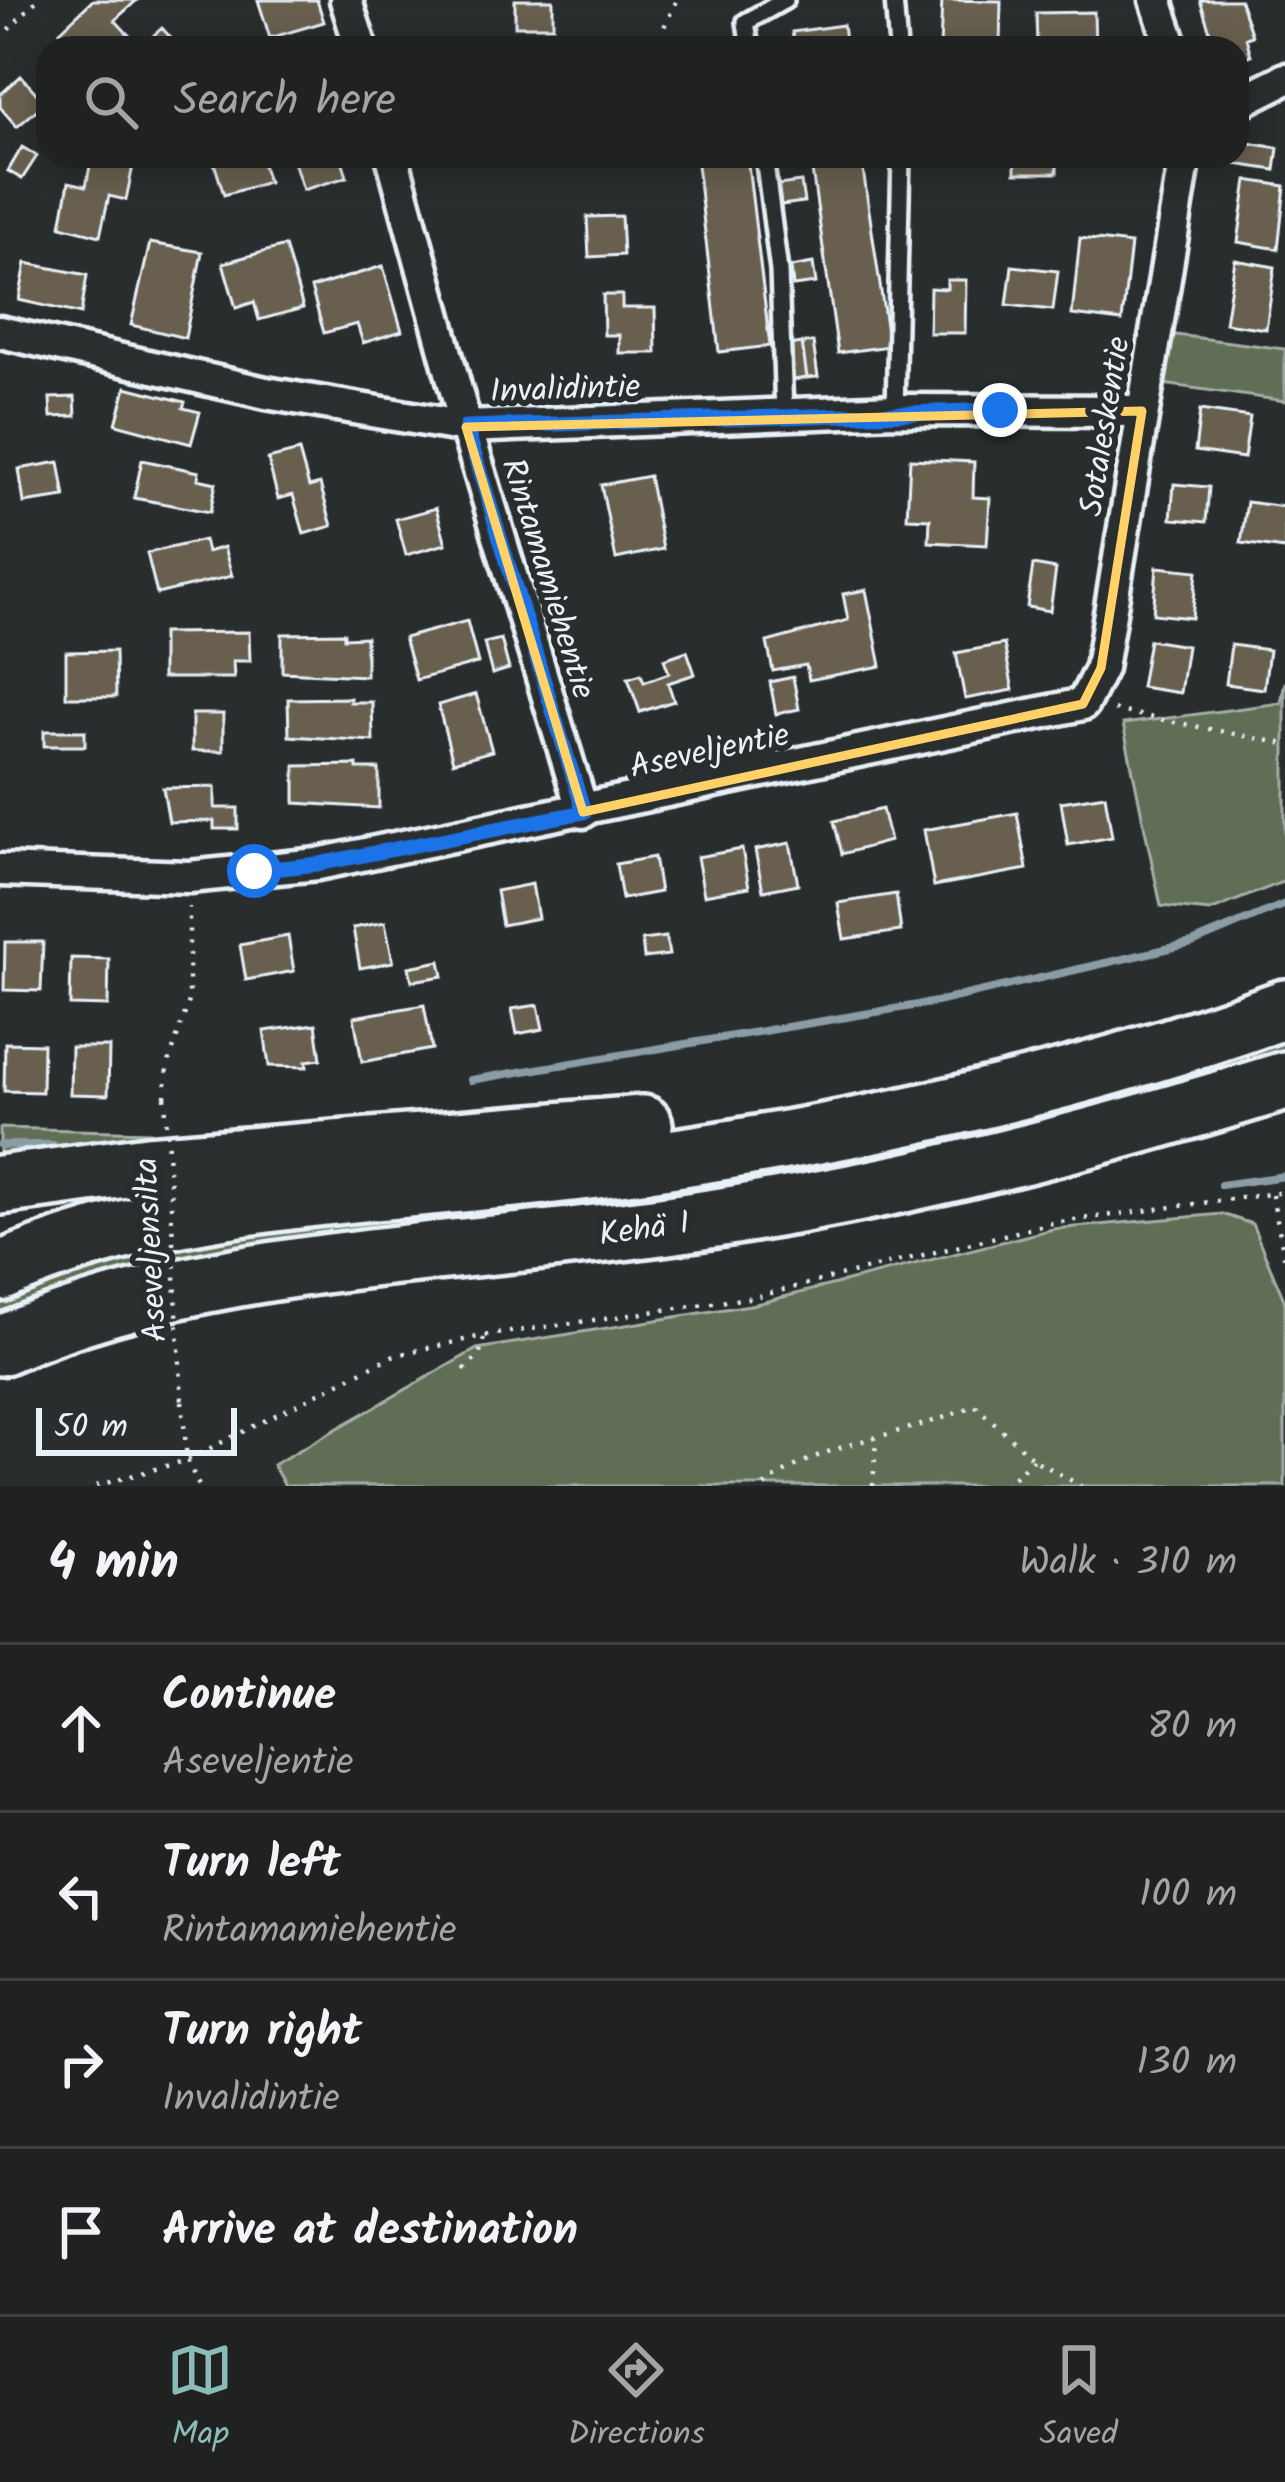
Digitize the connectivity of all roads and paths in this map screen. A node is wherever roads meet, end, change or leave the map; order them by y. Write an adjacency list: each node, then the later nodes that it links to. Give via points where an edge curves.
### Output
1 (37, 0): 12 (path)
2 (346, 0): 7 (street)
3 (677, 0): 8 (path)
4 (785, 0): 9 (lane, via 746,22)
5 (894, 0): 10 (lane)
6 (1156, 0): 11 (street)
7 (357, 36)
8 (660, 36)
9 (748, 36)
10 (897, 36)
11 (1168, 36)
12 (0, 38)
13 (1285, 79): 14 (street)
14 (1249, 97)
15 (395, 168): 23 (street, Rintamamiehentie)
16 (766, 168): 22 (lane)
17 (901, 168): 20 (lane)
18 (1183, 168): 21 (street, Sotaleskentie)
19 (0, 332): 23 (street, Invalidintie, via 266,393)
20 (895, 410): 21 (street, Invalidintie); 22 (street, Invalidintie)
21 (1142, 411): 24 (street, Sotaleskentie, via 1101,668)
22 (784, 415): 23 (street, Invalidintie)
23 (466, 427): 26 (street, Rintamamiehentie)
24 (1083, 704): 25 (path); 26 (street, Aseveljentie)
25 (1285, 744)
26 (584, 812): 28 (street, Aseveljentie, via 318,864)
27 (0, 870): 28 (street, Aseveljentie)
28 (189, 877): 42 (path, Aseveljensilta, bridge, via 189,1000 165,1097)
29 (1285, 1009): 31 (highway, Kehä I, via 1090,1070)
30 (1285, 1081): 38 (highway, Kehä I, via 988,1163 790,1206 236,1278 116,1305)
31 (885, 1120): 33 (highway, via 794,1106 148,1166); 36 (highway, Kehä I, via 598,1169 234,1210 115,1234)
32 (1285, 1192): 34 (path)
33 (16, 1193)
34 (1272, 1195): 35 (path); 37 (path, via 1052,1222 755,1297)
35 (1285, 1260)
36 (0, 1272)
37 (485, 1335): 39 (path); 42 (path, via 392,1356)
38 (0, 1346)
39 (464, 1370)
40 (876, 1440): 41 (path, via 975,1405); 45 (path, via 818,1452); 46 (path)
41 (1033, 1459): 47 (path); 48 (path)
42 (188, 1460): 43 (path); 44 (path, Aseveljensilta)
43 (96, 1486)
44 (199, 1486)
45 (764, 1486)
46 (873, 1486)
47 (1005, 1486)
48 (1081, 1486)

